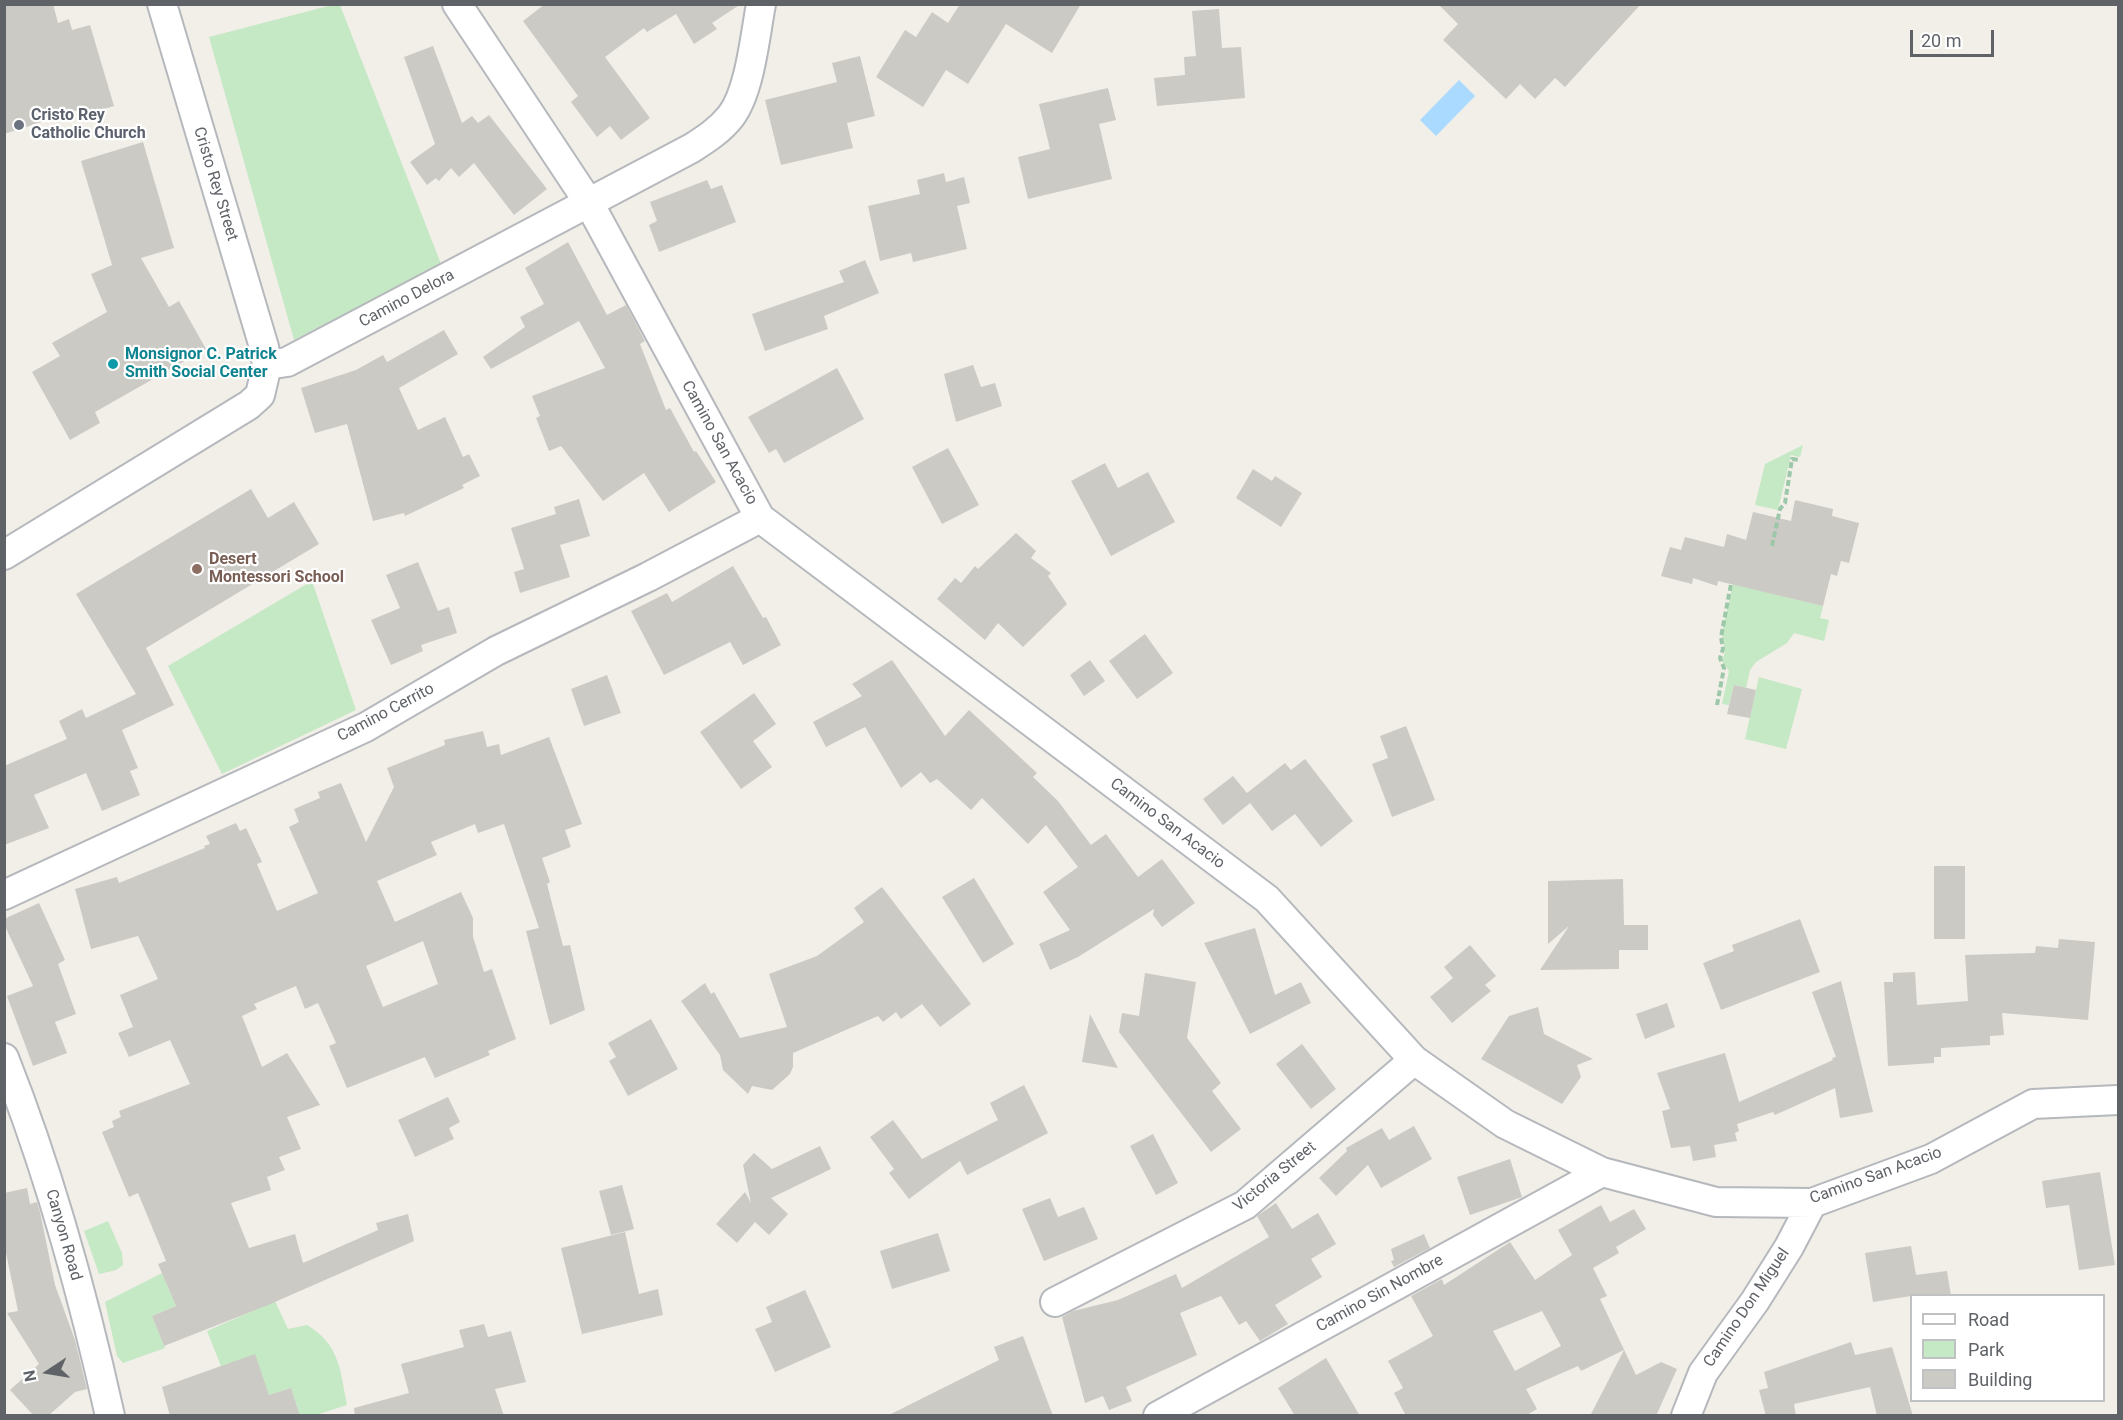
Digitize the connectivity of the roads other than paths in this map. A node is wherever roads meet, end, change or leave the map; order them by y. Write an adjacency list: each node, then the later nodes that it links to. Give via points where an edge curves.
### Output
1 (162, 4): 5 (street, Cristo Rey Street)
2 (457, 4): 4 (street, Camino San Acacio)
3 (761, 4): 4 (street, Camino Delora, via 747,78 732,114 717,131 692,148)
4 (589, 203): 5 (street, Camino Delora, via 287,362); 6 (street, Camino San Acacio)
5 (267, 364): 7 (street, via 260,395 249,405)
6 (760, 518): 8 (street, Camino Cerrito, via 496,651 366,727); 10 (street, Camino San Acacio, via 1267,899)
7 (4, 555)
8 (4, 895)
9 (4, 1059): 15 (street, Canyon Road, via 34,1134)
10 (1414, 1060): 12 (street, Camino San Acacio, via 1506,1124); 14 (street, Victoria Street, via 1245,1205)
11 (2118, 1100): 13 (street, Camino San Acacio, via 2033,1104 1931,1159)
12 (1602, 1172): 13 (street, Camino San Acacio, via 1716,1202); 16 (street, Camino Sin Nombre)
13 (1812, 1203): 17 (street, Camino Don Miguel, via 1755,1301 1703,1373)
14 (1055, 1302)
15 (110, 1416)
16 (1158, 1416)
17 (1686, 1416)

